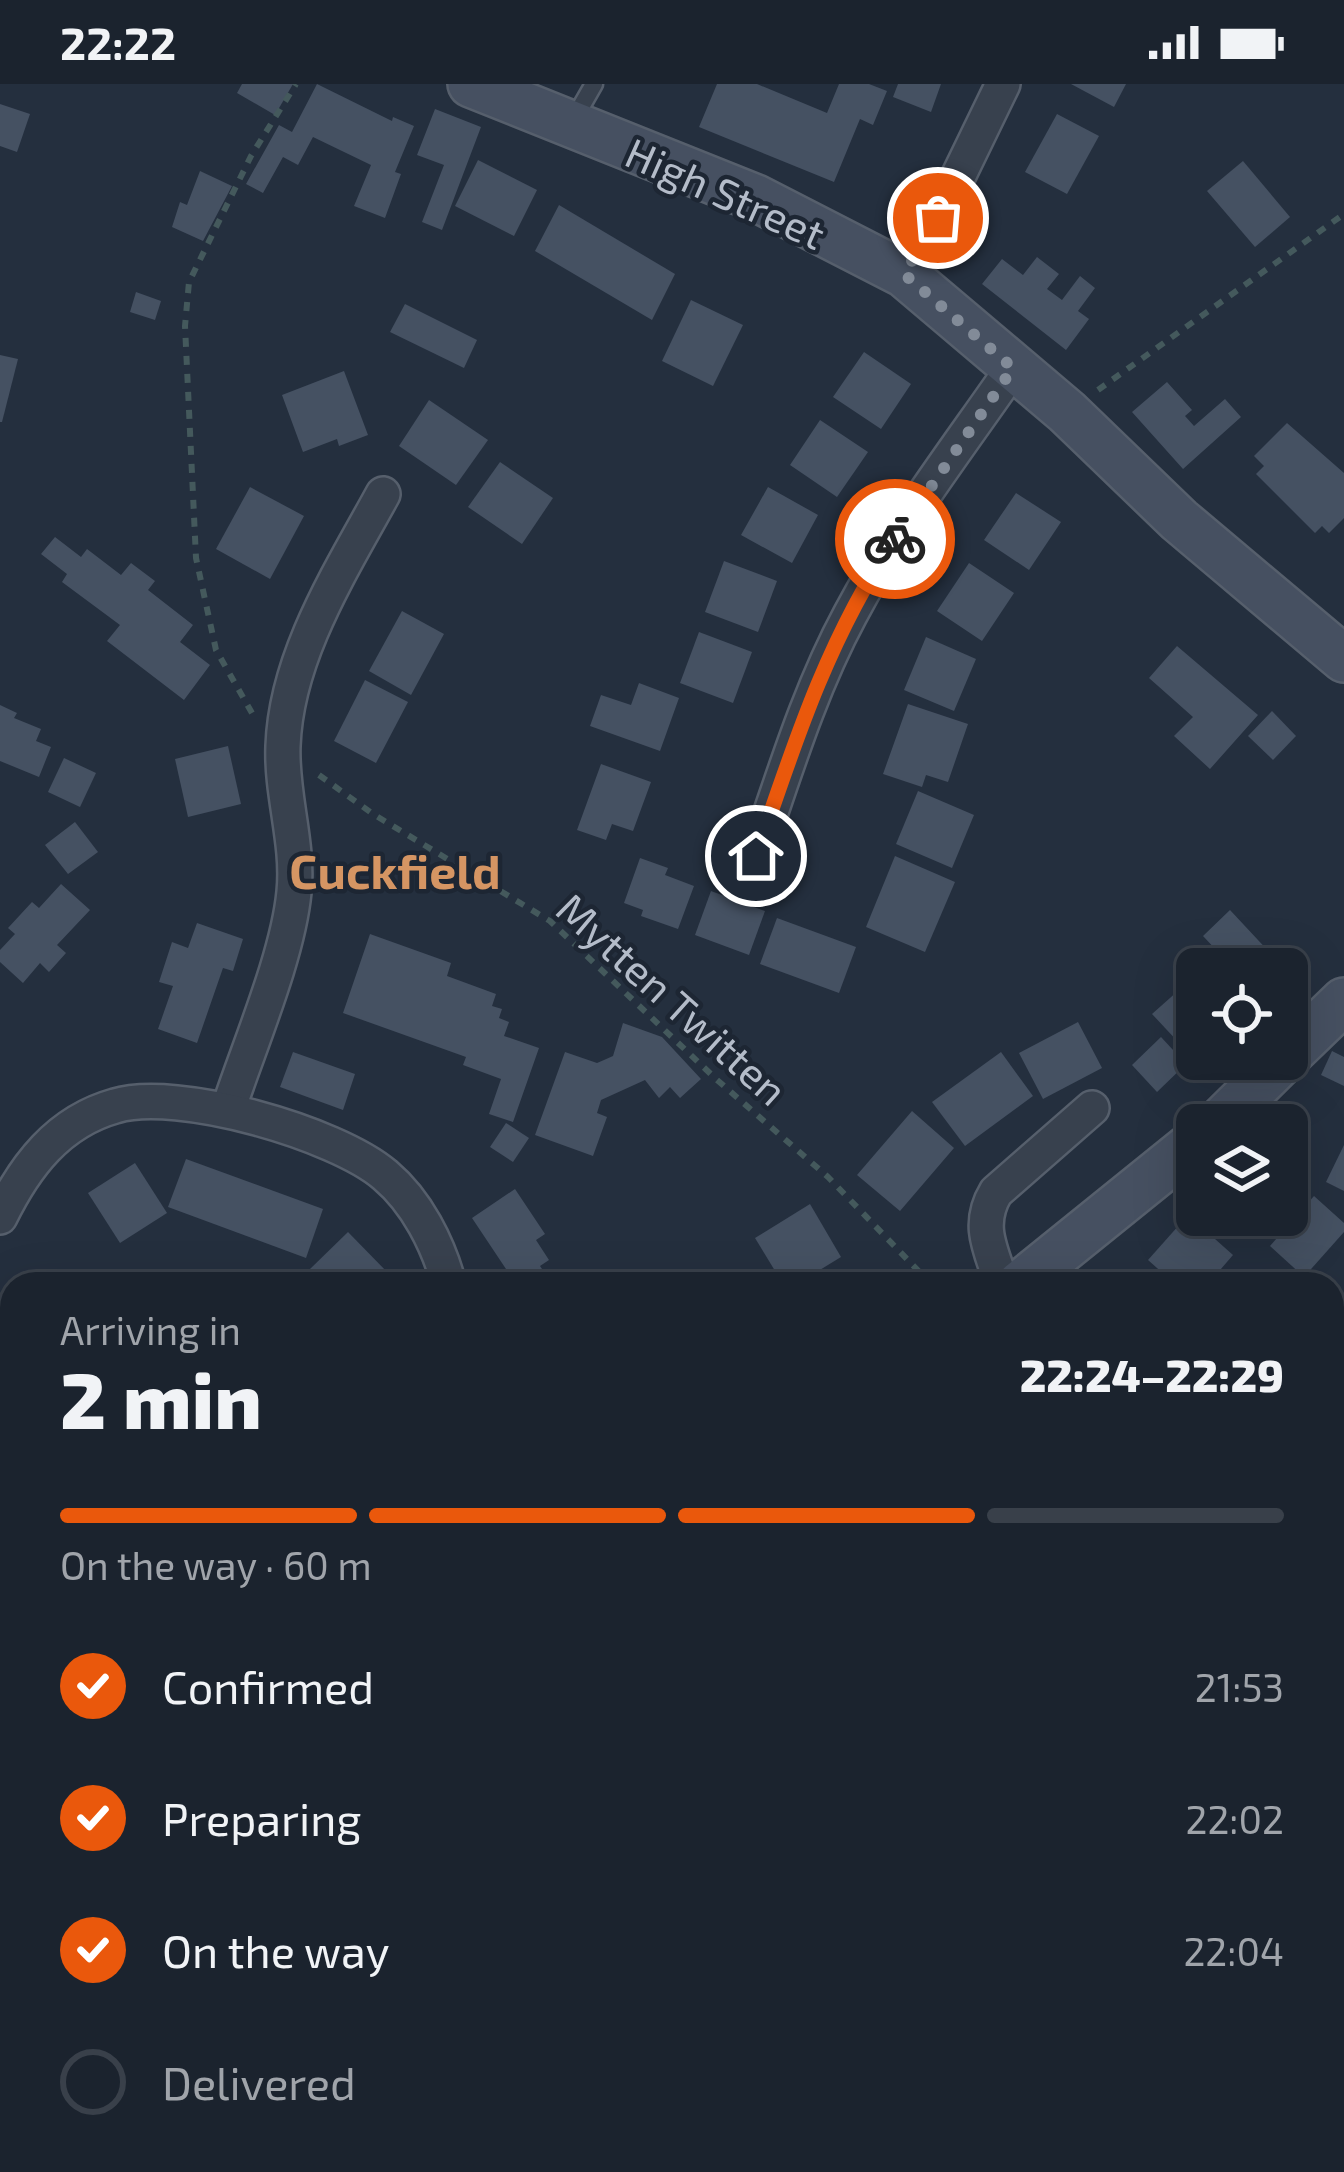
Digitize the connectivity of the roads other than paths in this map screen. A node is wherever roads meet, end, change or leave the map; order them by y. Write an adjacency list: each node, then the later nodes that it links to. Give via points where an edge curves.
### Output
1 (471, 84): 4 (main road, High Street)
2 (594, 84): 4 (lane)
3 (1004, 84): 5 (street)
4 (570, 125): 5 (main road, High Street, via 756,198)
5 (904, 274): 6 (main road, High Street)
6 (1013, 368): 8 (main road, High Street); 9 (street, via 849,617 814,690)
7 (383, 494): 13 (street, via 299,660 283,741 294,890)
8 (1344, 658)
9 (756, 856)
10 (1312, 1036): 11 (main road)
11 (1239, 1104)
12 (1092, 1108): 17 (street, via 986,1209)
13 (228, 1110): 15 (street, via 167,1101 101,1110 30,1163); 16 (street, via 325,1141 381,1171 424,1223)
14 (1176, 1158): 18 (main road)
15 (0, 1217)
16 (444, 1272)
17 (999, 1272)
18 (1035, 1272)

